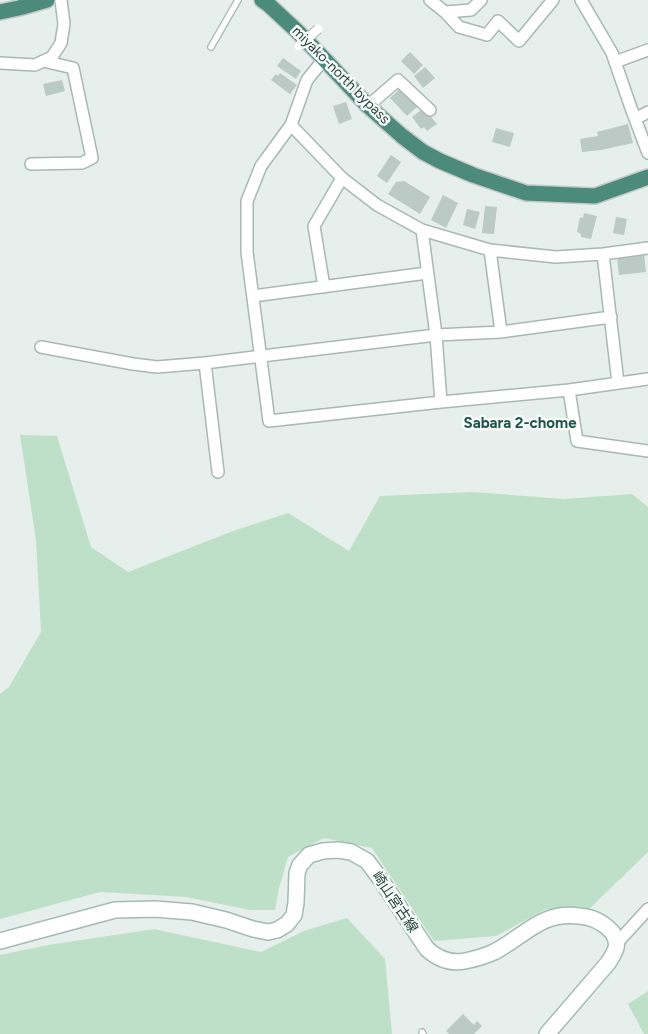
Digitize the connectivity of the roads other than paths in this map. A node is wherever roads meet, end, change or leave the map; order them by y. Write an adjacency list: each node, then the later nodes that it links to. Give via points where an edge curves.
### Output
1 (47, 0): 9 (highway)
2 (60, 0): 16 (street, via 64,24 61,43 52,57)
3 (238, 0): 13 (lane)
4 (262, 0): 15 (highway, miyako-north bypass)
5 (430, 0): 10 (street)
6 (481, 0): 10 (street, via 471,10)
7 (553, 0): 10 (street, via 519,41 498,21 487,35 459,27)
8 (581, 0): 17 (street)
9 (0, 12)
10 (445, 12)
11 (318, 29): 12 (street, bridge)
12 (299, 46)
13 (211, 47)
14 (648, 50): 17 (street)
15 (324, 59): 19 (highway, miyako-north bypass); 23 (street, via 307,80)
16 (43, 61): 18 (street, via 35,65); 25 (street, via 73,68 92,158 82,163)
17 (615, 62): 22 (street)
18 (0, 63)
19 (368, 106): 20 (street, via 398,80); 26 (highway, miyako-north bypass, via 423,152 474,175 526,193 595,196)
20 (430, 110)
21 (648, 112): 22 (street)
22 (635, 120): 24 (street)
23 (291, 124): 27 (street); 34 (street, via 261,166 247,201 247,252)
24 (648, 153)
25 (31, 164)
26 (648, 177)
27 (342, 178): 28 (street, via 377,205); 33 (street, via 314,226)
28 (422, 230): 30 (street); 32 (street)
29 (648, 248): 31 (street)
30 (490, 250): 31 (street, via 556,258); 36 (street)
31 (603, 254): 35 (street)
32 (427, 273): 33 (street); 37 (street)
33 (324, 287): 34 (street)
34 (253, 296): 39 (street)
35 (611, 317): 36 (street); 42 (street)
36 (501, 332): 37 (street)
37 (436, 335): 39 (street); 44 (street)
38 (41, 347): 40 (street, via 145,366)
39 (261, 356): 40 (street); 44 (street, via 269,421)
40 (205, 364): 46 (street)
41 (648, 379): 42 (street)
42 (618, 383): 43 (street)
43 (569, 390): 44 (street); 45 (street, via 577,441)
44 (441, 402)
45 (648, 451)
46 (218, 472)
47 (648, 909): 49 (street)
48 (0, 941): 49 (main road, 崎山宮古線, via 115,910 192,912 253,929 277,930 294,915 300,865 309,855 338,850 351,852 367,861 427,949 444,961 456,963 493,952 538,922 570,914 601,922)
49 (617, 943): 50 (main road, via 608,963)
50 (547, 1034)

